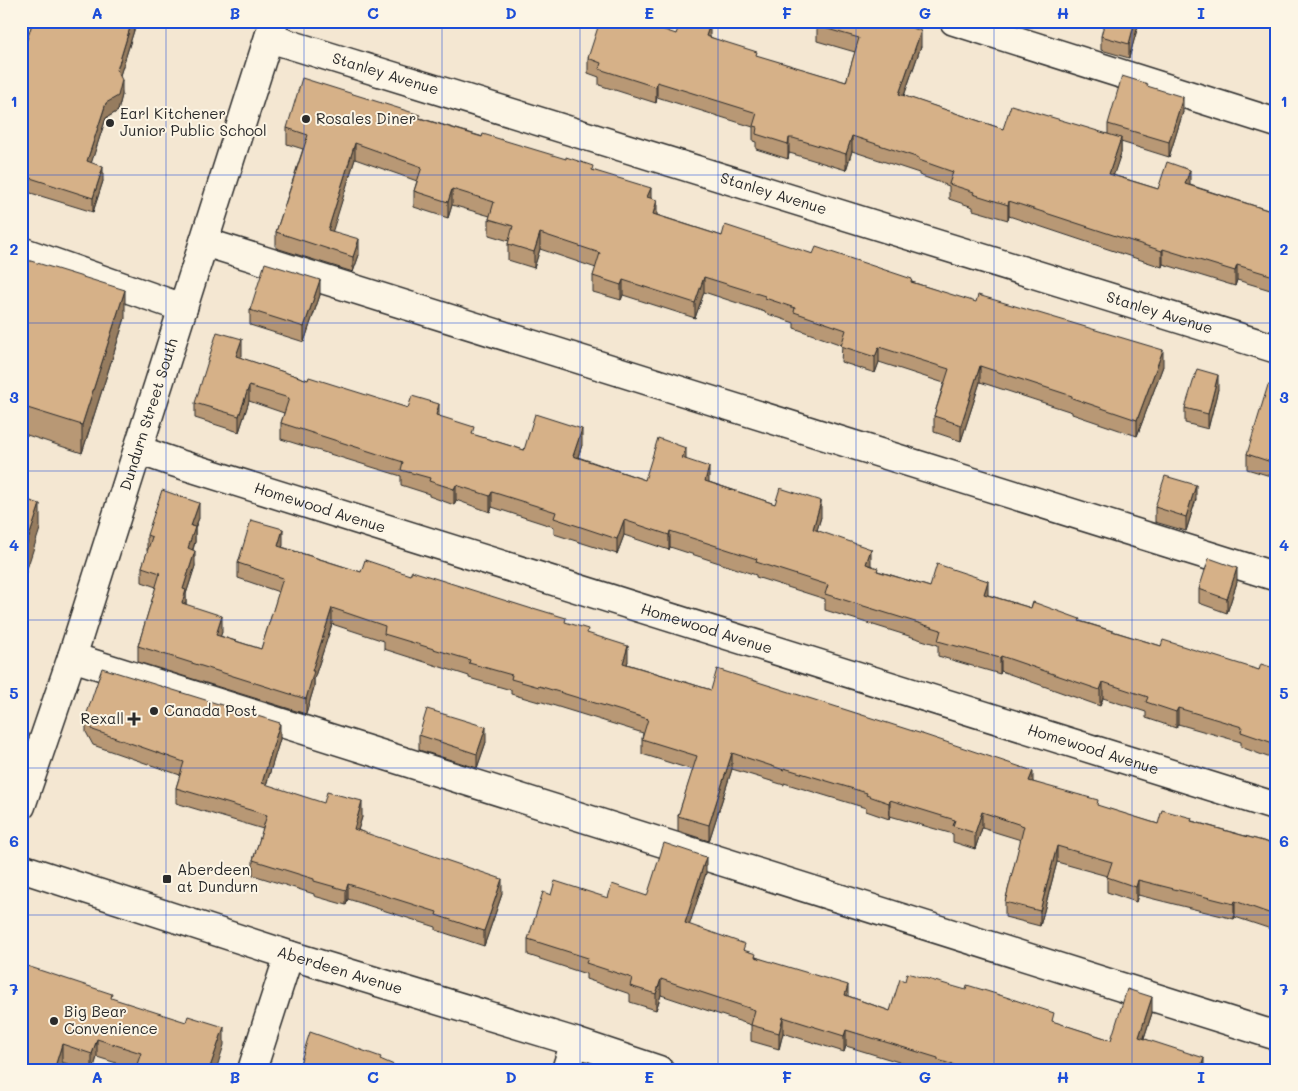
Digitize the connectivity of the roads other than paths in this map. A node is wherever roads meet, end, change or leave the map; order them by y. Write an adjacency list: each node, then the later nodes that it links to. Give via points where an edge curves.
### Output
1 (954, 21): 3 (street)
2 (272, 30): 4 (street, Dundurn Street South); 7 (street, Stanley Avenue)
3 (1277, 123)
4 (204, 242): 6 (street, Dundurn Street South); 9 (street)
5 (21, 251): 6 (street)
6 (183, 308): 8 (street, Dundurn Street South)
7 (1277, 350)
8 (138, 450): 10 (street, Dundurn Street South); 12 (street, Homewood Avenue)
9 (1277, 577)
10 (72, 656): 11 (street, Dundurn Street South); 15 (street)
11 (21, 806)
12 (1277, 807)
13 (21, 868): 14 (street, Aberdeen Avenue)
14 (289, 955): 16 (street, Aberdeen Avenue); 17 (street)
15 (1277, 1036)
16 (575, 1042): 18 (street); 19 (street, Aberdeen Avenue)
17 (252, 1070)
18 (566, 1070)
19 (659, 1070)

